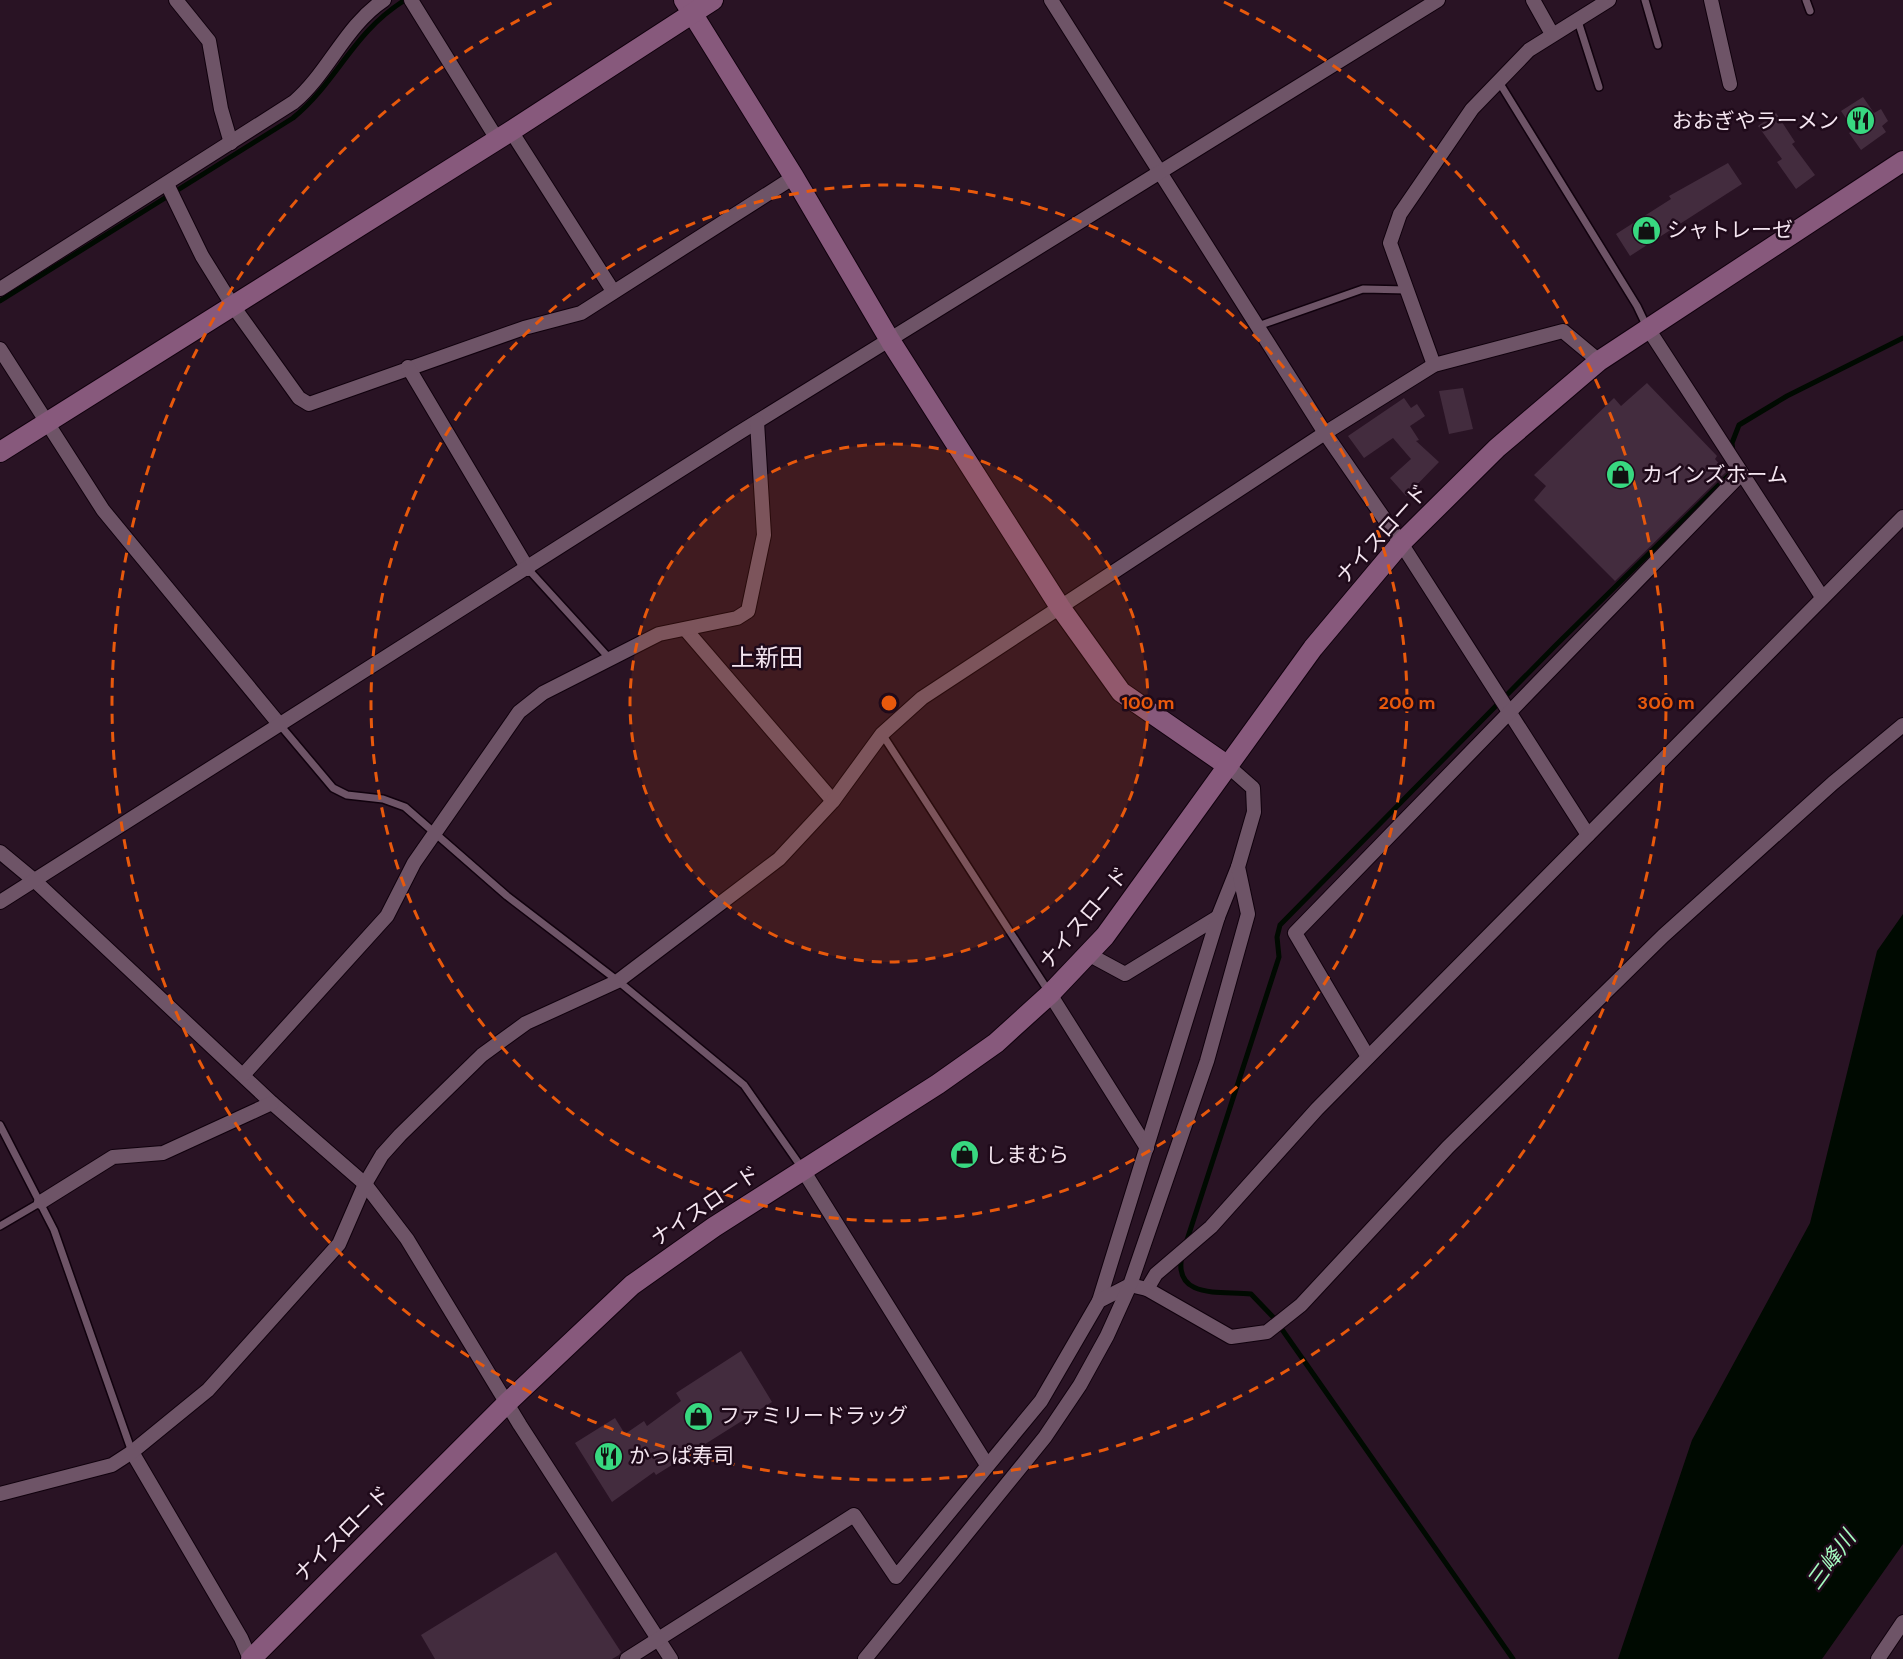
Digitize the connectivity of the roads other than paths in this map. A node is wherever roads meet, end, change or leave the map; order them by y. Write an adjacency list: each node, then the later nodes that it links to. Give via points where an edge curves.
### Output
1 (176, 0): 21 (street, via 209,41)
2 (384, 0): 21 (street, via 356,23 307,91)
3 (713, 0): 12 (street)
4 (1052, 0): 23 (street)
5 (1438, 0): 23 (street)
6 (1533, 0): 15 (street)
7 (1609, 0): 14 (street)
8 (1645, 0): 16 (lane)
9 (1711, 0): 18 (street)
10 (1806, 0): 13 (lane)
11 (411, 1): 20 (street)
12 (688, 6): 20 (street); 24 (street)
13 (1810, 11)
14 (1577, 18): 15 (street); 19 (lane)
15 (1552, 34): 17 (street, via 1529,50)
16 (1658, 45)
17 (1499, 82): 27 (street, via 1472,109 1400,213 1390,243); 31 (lane)
18 (1730, 84)
19 (1599, 87)
20 (504, 135): 28 (street); 29 (street)
21 (231, 143): 25 (street)
22 (1903, 161): 31 (street, ナイスロード)
23 (1162, 173): 30 (street); 32 (street)
24 (794, 177): 28 (street); 32 (street)
25 (170, 190): 26 (street); 29 (street, via 202,256)
26 (0, 289)
27 (1407, 290): 30 (lane, via 1363,289); 35 (street)
28 (613, 291): 36 (street, via 581,313 524,327)
29 (233, 306): 36 (street, via 299,398 309,404); 38 (street)
30 (1258, 326): 39 (street)
31 (1647, 327): 34 (street, ナイスロード); 41 (street)
32 (891, 342): 37 (street); 46 (street)
33 (0, 349): 38 (street)
34 (1599, 361): 35 (street, via 1563,331); 43 (street, ナイスロード, via 1497,448)
35 (1434, 365): 39 (street)
36 (408, 367): 44 (street)
37 (758, 422): 44 (street); 47 (street, via 764,535 748,610 737,618)
38 (47, 423): 40 (street); 50 (street, via 103,510)
39 (1324, 433): 43 (street); 46 (street)
40 (0, 452)
41 (1741, 474): 45 (street); 49 (street)
42 (1903, 517): 45 (street)
43 (1401, 543): 49 (street); 53 (street, ナイスロード, via 1313,648)
44 (528, 569): 48 (lane); 50 (street)
45 (1822, 597): 56 (street)
46 (1060, 607): 52 (street, via 922,698); 53 (street, via 1121,692)
47 (686, 630): 48 (street, via 659,634); 54 (street)
48 (610, 659): 55 (street, via 543,693 519,712)
49 (1510, 715): 56 (street); 65 (street, via 1295,933)
50 (280, 725): 55 (lane, via 333,788 347,795 383,799 405,807); 59 (street)
51 (1903, 725): 75 (street, via 1663,936 1448,1147 1301,1305 1267,1332 1231,1337)
52 (882, 735): 54 (street); 64 (lane)
53 (1228, 766): 58 (street, via 1253,788 1254,812); 62 (street, ナイスロード, via 1148,879)
54 (833, 801): 63 (street, via 779,859)
55 (435, 833): 63 (lane, via 507,896); 66 (street, via 414,863 387,916)
56 (1588, 835): 65 (street)
57 (0, 852): 59 (street)
58 (1238, 867): 61 (street); 74 (street, via 1248,914 1207,1061)
59 (35, 881): 60 (street); 66 (street)
60 (0, 902)
61 (1218, 917): 62 (street, via 1125,974); 69 (street)
62 (1088, 954): 64 (street, ナイスロード)
63 (618, 981): 70 (lane, via 744,1085); 71 (street, via 526,1023 482,1055 382,1155)
64 (1050, 994): 69 (street); 70 (street, ナイスロード, via 996,1043)
65 (1368, 1057): 75 (street, via 1211,1227 1156,1274)
66 (244, 1074): 67 (street)
67 (272, 1103): 71 (street); 72 (street, via 163,1153 113,1157)
68 (0, 1125): 72 (lane)
69 (1147, 1148): 76 (street)
70 (803, 1170): 77 (street, ナイスロード, via 632,1285); 79 (street)
71 (366, 1184): 77 (street, via 407,1239); 78 (street, via 339,1244 208,1390)
72 (41, 1202): 73 (lane); 78 (lane)
73 (0, 1226)
74 (1130, 1284): 75 (street); 76 (street); 86 (street, via 1080,1385 1045,1437)
75 (1147, 1288)
76 (1099, 1301): 79 (street, via 1041,1401)
77 (507, 1403): 82 (street); 83 (street, ナイスロード)
78 (132, 1452): 80 (street, via 112,1465); 83 (street)
79 (987, 1465): 82 (street, via 896,1577 854,1515)
80 (0, 1494)
81 (1903, 1623): 87 (street)
82 (658, 1639): 84 (street); 85 (street)
83 (250, 1659)
84 (627, 1659)
85 (671, 1659)
86 (865, 1659)
87 (1878, 1659)

